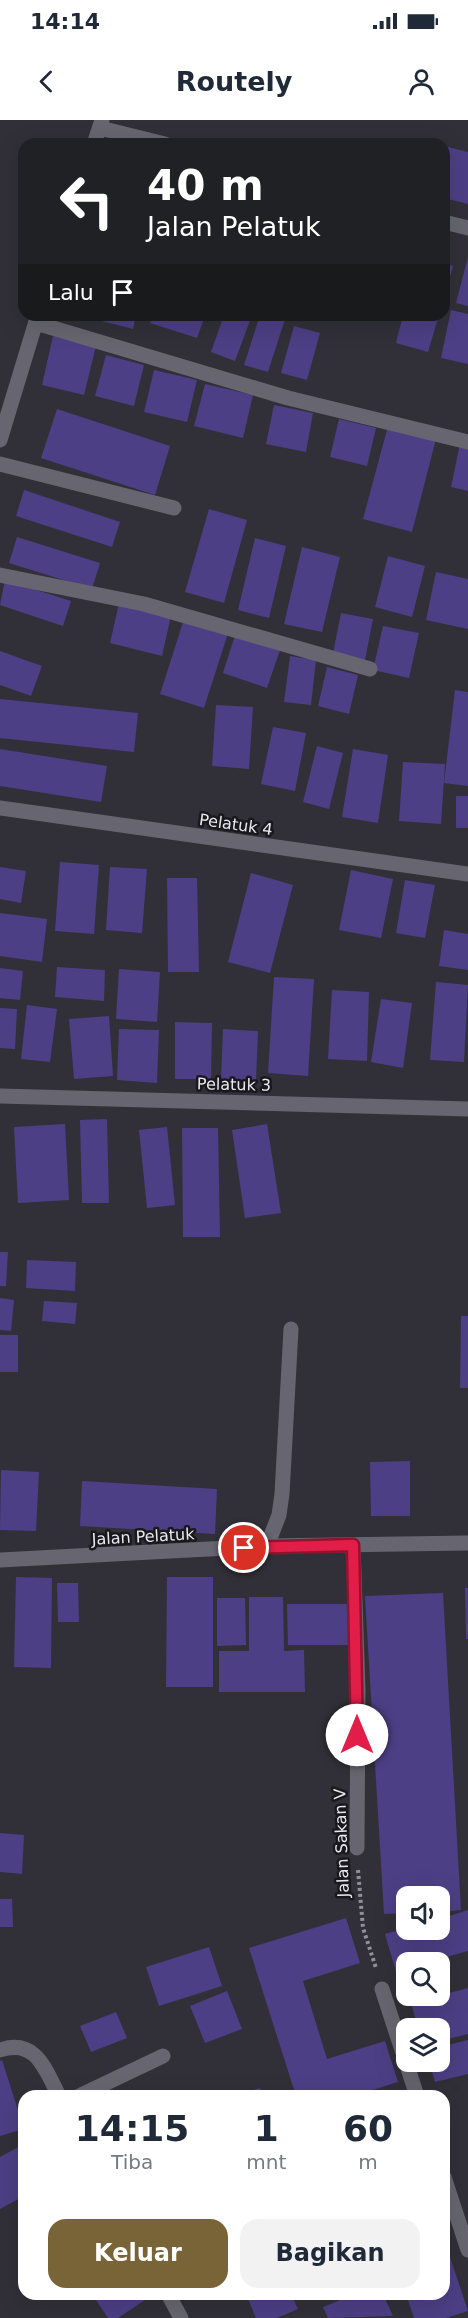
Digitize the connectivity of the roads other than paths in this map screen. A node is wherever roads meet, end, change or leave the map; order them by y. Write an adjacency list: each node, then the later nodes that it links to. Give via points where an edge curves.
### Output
1 (101, 124): 2 (street)
2 (146, 138)
3 (450, 224): 4 (street)
4 (468, 228)
5 (36, 321): 7 (street)
6 (43, 321): 8 (street, via 288,398)
7 (0, 440)
8 (468, 442)
9 (0, 464): 10 (street)
10 (174, 508)
11 (0, 575): 12 (street, via 144,604)
12 (370, 669)
13 (0, 808): 14 (street, Pelatuk 4)
14 (468, 874)
15 (0, 1096): 16 (street, Pelatuk 3)
16 (468, 1109)
17 (291, 1329): 20 (street, via 282,1494)
18 (468, 1543): 19 (street, Jalan Pelatuk)
19 (353, 1545): 20 (street, Jalan Pelatuk); 22 (street, Jalan Sakan V, via 358,1690)
20 (267, 1546): 21 (street, Jalan Pelatuk)
21 (0, 1560)
22 (357, 1848)
23 (382, 1989): 28 (street)
24 (0, 2050): 26 (street, via 20,2046 39,2060)
25 (163, 2056): 27 (street)
26 (56, 2090)
27 (92, 2090)
28 (415, 2090)
29 (450, 2195): 30 (street)
30 (468, 2250)
31 (171, 2300): 32 (street)
32 (181, 2318)

